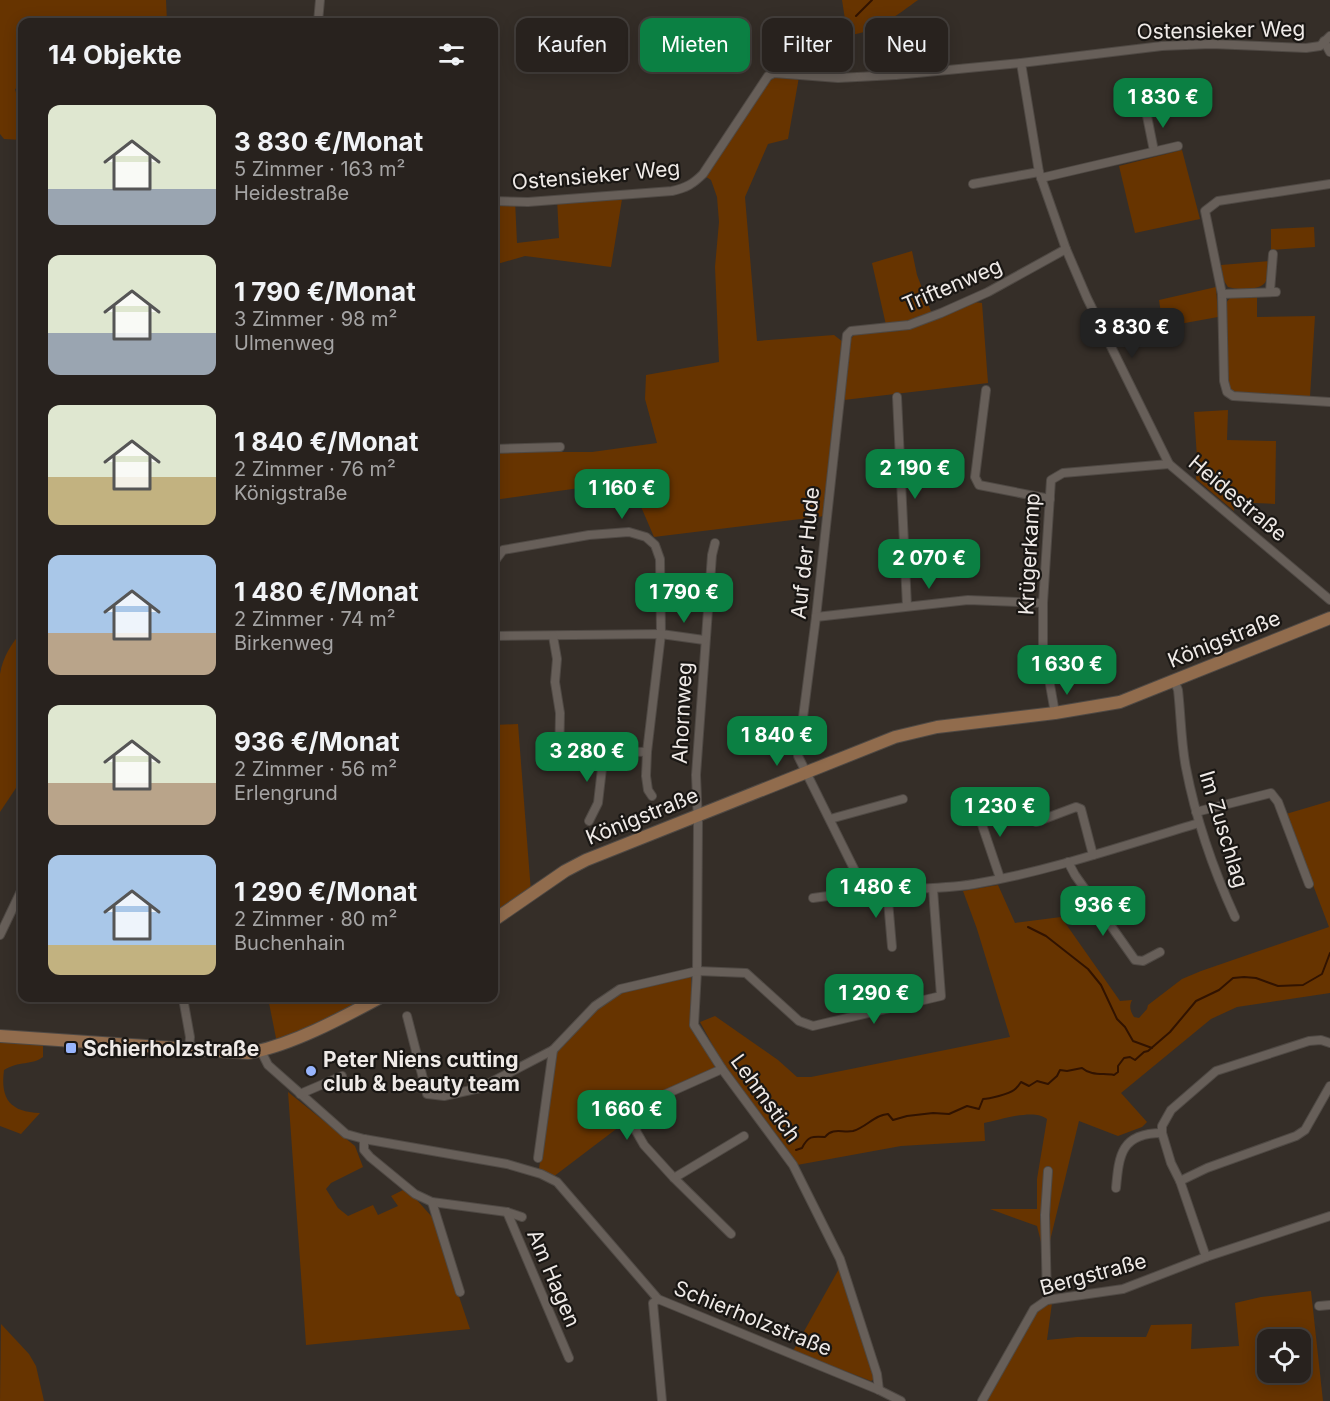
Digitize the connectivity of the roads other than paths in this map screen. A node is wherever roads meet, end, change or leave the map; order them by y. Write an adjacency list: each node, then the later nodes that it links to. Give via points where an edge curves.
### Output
1 (320, 0): 2 (street)
2 (318, 18)
3 (1327, 38): 4 (street); 5 (street, Ostensieker Weg, via 1320,46 1306,48 1162,46)
4 (1330, 52)
5 (1021, 63): 9 (street, Heidestraße); 12 (street, Ostensieker Weg, via 860,78 774,73 768,76 703,174 686,188)
6 (1146, 111): 8 (street)
7 (1178, 146): 8 (street)
8 (1154, 151): 9 (street)
9 (1040, 175): 10 (street); 13 (street, Heidestraße)
10 (973, 184)
11 (1330, 184): 15 (street, via 1218,201 1205,211)
12 (498, 201)
13 (1066, 249): 16 (street, Triftenweg, via 941,313 909,325 851,331); 22 (street, Heidestraße)
14 (1274, 254): 15 (street, via 1273,291)
15 (1222, 294): 19 (street, via 1227,392 1233,396)
16 (847, 335): 29 (street, Auf der Hude)
17 (986, 390): 23 (street, via 975,477 979,485)
18 (897, 396): 28 (street)
19 (1330, 402)
20 (561, 447): 21 (street)
21 (498, 448)
22 (1169, 464): 23 (street, Krügerkamp, via 1063,473 1051,480); 26 (street, Heidestraße)
23 (1050, 499): 27 (street, Krügerkamp)
24 (715, 543): 34 (street, Ahornweg)
25 (498, 557): 31 (street, via 503,550 589,535 629,532 646,537 655,545 660,559)
26 (1330, 600)
27 (1043, 603): 28 (street, via 968,600); 36 (street, Krügerkamp, via 1043,645)
28 (907, 606): 29 (street)
29 (816, 617): 41 (street, Auf der Hude, via 798,756)
30 (1330, 618): 35 (main road, Königstraße)
31 (661, 634): 33 (street); 34 (street); 39 (street)
32 (498, 636): 33 (street)
33 (553, 636): 37 (street)
34 (704, 640): 46 (street, Ahornweg, via 696,775)
35 (1174, 680): 36 (main road, Königstraße, via 1120,702); 45 (street, Im Zuschlag, via 1185,766)
36 (1054, 713): 41 (main road, Königstraße, via 937,727 895,737)
37 (559, 747): 38 (street); 40 (street)
38 (604, 751): 39 (street); 48 (street, via 598,803)
39 (647, 752): 42 (street, via 648,790)
40 (559, 764)
41 (805, 772): 46 (main road, Königstraße); 47 (street, Auf der Hude)
42 (652, 796)
43 (903, 799): 47 (street)
44 (976, 807): 53 (street)
45 (1196, 812): 50 (street, Im Zuschlag); 54 (street, via 1271,793)
46 (698, 814): 61 (main road, Königstraße, via 586,860); 65 (street, Lehmstich)
47 (830, 819): 57 (street, Auf der Hude)
48 (590, 821)
49 (1036, 822): 51 (street, via 1076,807 1081,809)
50 (1199, 823): 51 (street); 60 (street, Im Zuschlag, via 1215,873)
51 (1093, 855): 52 (street)
52 (1068, 862): 53 (street); 64 (street, via 1135,960 1143,961)
53 (1000, 878): 56 (street)
54 (1309, 884)
55 (887, 889): 56 (street); 57 (street); 63 (street)
56 (933, 889): 65 (street, via 941,996 813,1026 799,1021 746,973)
57 (865, 891): 59 (street)
58 (18, 897): 62 (street)
59 (813, 898)
60 (1235, 916)
61 (498, 917)
62 (0, 935)
63 (892, 947)
64 (1160, 952)
65 (697, 971): 72 (street, via 621,989 595,1006); 74 (street, Lehmstich, via 694,1025)
66 (184, 1002): 71 (street)
67 (371, 1002): 73 (main road)
68 (407, 1016): 72 (street, via 428,1094 444,1096 480,1088)
69 (0, 1036): 71 (main road)
70 (1330, 1043): 78 (street, via 1310,1041 1216,1071 1171,1110)
71 (189, 1050): 73 (main road)
72 (553, 1050): 81 (street)
73 (261, 1051): 77 (street, Schierholzstraße, via 268,1065)
74 (722, 1069): 83 (street, via 648,1102 639,1113 636,1131); 98 (street, Lehmstich, via 793,1165 830,1239 843,1269)
75 (342, 1076): 77 (street)
76 (1330, 1086): 84 (street, via 1305,1130 1296,1136)
77 (300, 1094): 80 (street, Schierholzstraße, via 346,1134)
78 (1161, 1133): 84 (street); 85 (street, via 1132,1140 1124,1147 1118,1162)
79 (744, 1136): 83 (street)
80 (364, 1139): 86 (street, Am Hagen, via 364,1150 370,1157 415,1194); 93 (street, Schierholzstraße, via 507,1164 557,1182)
81 (538, 1158)
82 (1048, 1171): 94 (street)
83 (674, 1178): 90 (street)
84 (1180, 1181): 91 (street)
85 (1116, 1188)
86 (432, 1202): 87 (street, Am Hagen); 92 (street)
87 (507, 1212): 89 (street, Am Hagen); 97 (street, Am Hagen)
88 (1330, 1216): 91 (street, Bergstraße)
89 (522, 1217)
90 (731, 1234)
91 (1206, 1257): 94 (street, Bergstraße, via 1122,1289)
92 (460, 1292)
93 (658, 1299): 98 (street, Schierholzstraße); 99 (street, via 653,1303)
94 (1047, 1300): 101 (street, Bergstraße, via 1034,1309)
95 (1330, 1305): 96 (street)
96 (1318, 1306)
97 (569, 1358)
98 (879, 1390): 100 (street, Schierholzstraße)
99 (662, 1401)
100 (901, 1401)
101 (982, 1401)

